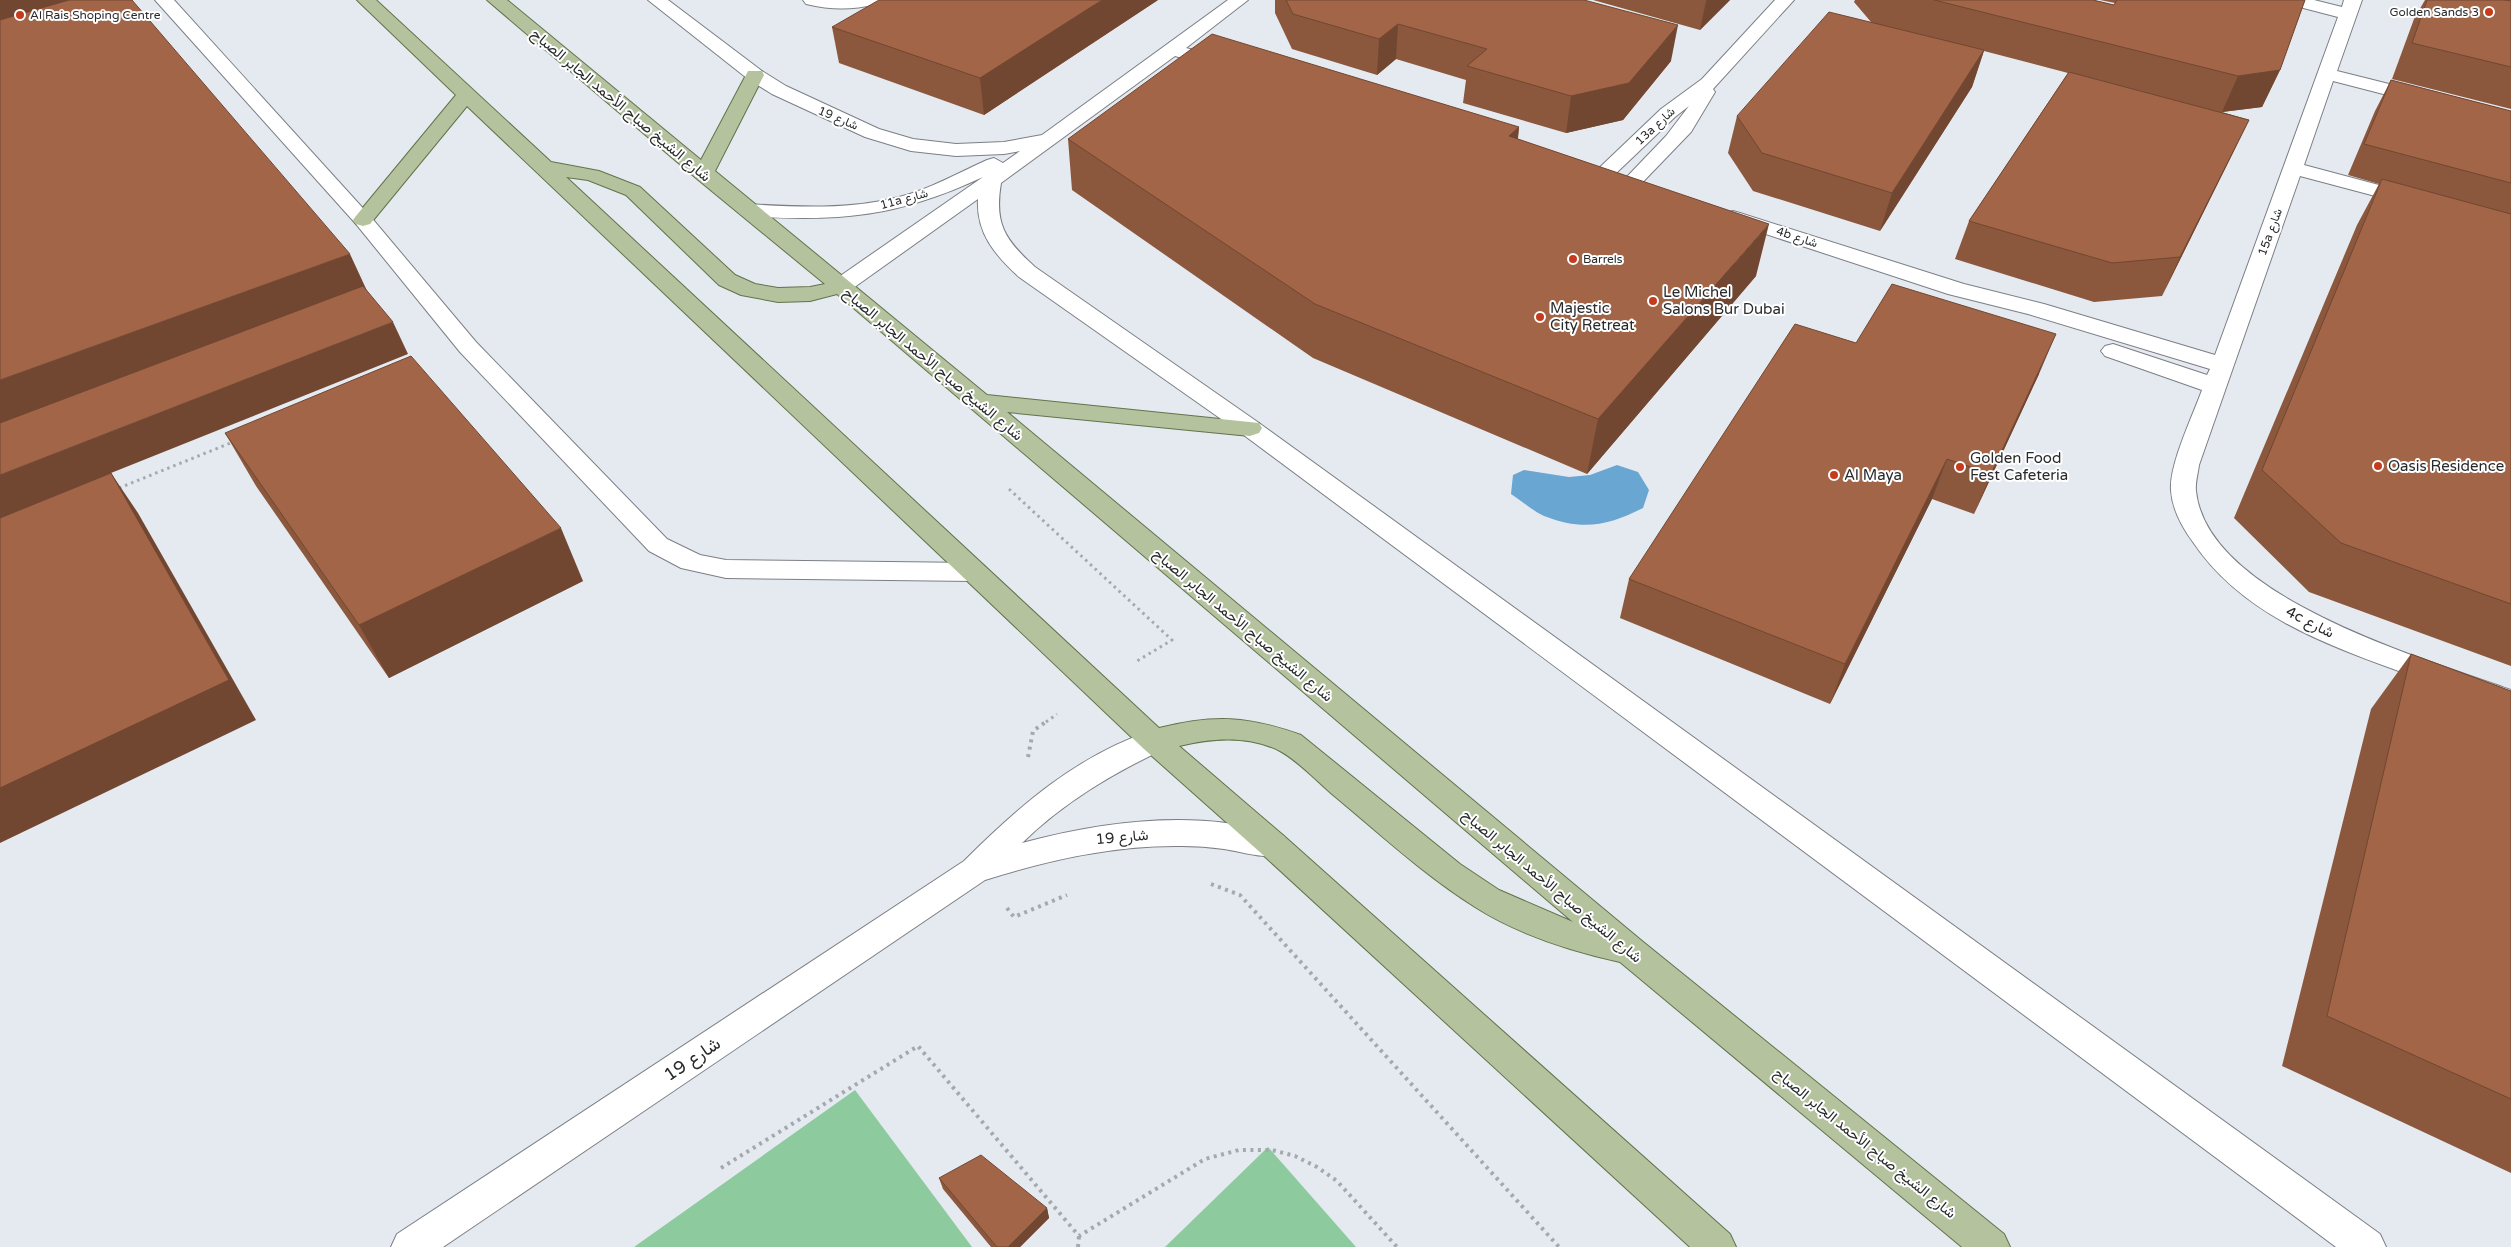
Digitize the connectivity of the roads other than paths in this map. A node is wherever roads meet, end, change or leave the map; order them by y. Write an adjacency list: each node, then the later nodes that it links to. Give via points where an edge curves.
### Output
1 (164, 0): 26 (street)
2 (366, 0): 16 (main road)
3 (496, 0): 21 (main road, شارع الشيخ صباح الأحمد الجابر الصباح)
4 (657, 0): 14 (street, شارع 19)
5 (812, 0): 6 (street, via 835,5)
6 (871, 0)
7 (1239, 0): 11 (street, 11a شارع, via 1202,37)
8 (1785, 0): 15 (street, 13a شارع)
9 (2294, 0): 10 (street)
10 (2351, 7): 13 (street, 15a شارع)
11 (1174, 50): 12 (street); 18 (street, 11a شارع)
12 (1237, 68)
13 (2326, 74): 17 (street); 20 (street, 15a شارع)
14 (755, 75): 18 (street, شارع 19, via 805,104 872,133 910,145 956,150 1004,148); 21 (main road)
15 (1708, 83): 15 (street, 13a شارع, via 1698,108 1641,186 1595,171)
16 (466, 94): 19 (main road); 26 (main road)
17 (2437, 102)
18 (1050, 139): 22 (street, 11a شارع); 24 (street, 11a شارع, via 927,194 884,206 839,213)
19 (542, 167): 27 (main road, via 592,175 633,190 727,280 749,290 786,295 810,294); 34 (main road)
20 (2292, 168): 23 (street); 29 (street, 15a شارع)
21 (703, 174): 24 (main road, شارع الشيخ صباح الأحمد الجابر الصباح)
22 (991, 181): 27 (street, 11a شارع); 32 (street, via 987,220 1008,256)
23 (2435, 206)
24 (747, 210): 27 (main road, شارع الشيخ صباح الأحمد الجابر الصباح)
25 (1715, 210): 28 (street, 4b شارع)
26 (362, 220): 34 (street, via 468,347 644,532 676,557 726,569)
27 (841, 286): 31 (main road, شارع الشيخ صباح الأحمد الجابر الصباح)
28 (1956, 289): 29 (street, 4b شارع, via 2012,302); 30 (street, 4b شارع, via 2024,320)
29 (2223, 365): 30 (street, 15a شارع)
30 (2215, 386): 33 (street, 15a شارع)
31 (977, 402): 32 (main road); 39 (main road, شارع الشيخ صباح الأحمد الجابر الصباح)
32 (1250, 428): 43 (street)
33 (2187, 464): 35 (street, 4c شارع, via 2183,488 2189,513 2204,540 2228,568 2261,595 2299,619 2344,640)
34 (973, 572): 36 (main road)
35 (2511, 701)
36 (1154, 741): 37 (main road); 38 (street, شارع 19, via 1104,765 1057,795 1014,830); 39 (main road, via 1210,728 1238,728 1266,733 1291,743 1449,873 1488,899 1532,921 1580,939)
37 (1273, 845): 38 (street, شارع 19, via 1214,835 1154,834 1102,838 1034,851); 41 (main road)
38 (974, 870): 40 (street, شارع 19)
39 (1630, 951): 42 (main road, شارع الشيخ صباح الأحمد الجابر الصباح)
40 (410, 1247)
41 (1717, 1247)
42 (1991, 1247)
43 (2367, 1247)

